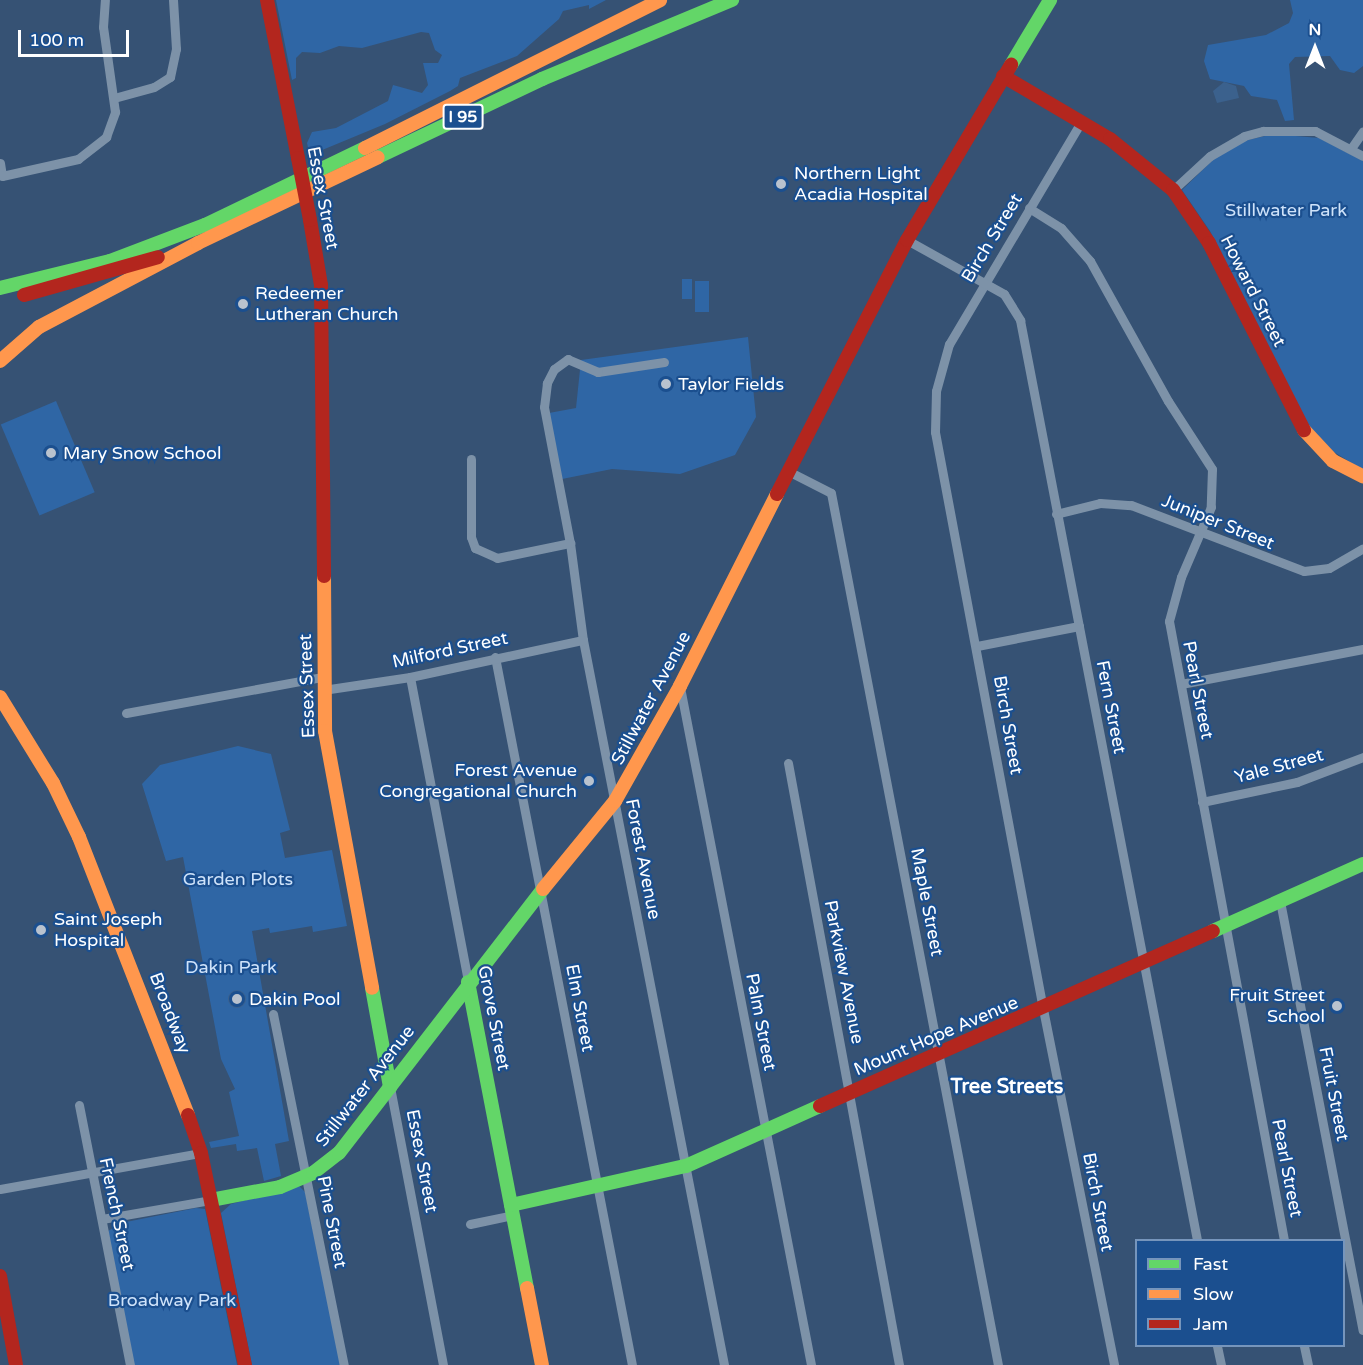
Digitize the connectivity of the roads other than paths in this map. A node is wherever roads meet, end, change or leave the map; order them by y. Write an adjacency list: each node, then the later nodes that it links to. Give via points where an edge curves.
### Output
1 (105, 0): 8 (street, via 103,27)
2 (173, 0): 8 (street, via 176,49 170,76 154,87)
3 (267, 0): 38 (main road, Essex Street, bridge, via 321,285)
4 (660, 0): 18 (main road, I 95, via 482,93 205,225 110,261)
5 (732, 0): 17 (main road, I 95, via 542,79)
6 (1050, 0): 7 (main road, Stillwater Avenue)
7 (1003, 76): 9 (main road, Howard Street); 16 (main road, Stillwater Avenue)
8 (114, 98): 13 (street, via 115,112 109,129 91,153 2,176)
9 (1080, 122): 14 (main road, Howard Street, via 1110,139); 15 (street, Birch Street)
10 (1363, 131): 11 (street)
11 (1352, 147): 12 (street); 14 (street, via 1315,131 1263,131 1219,150)
12 (1363, 156)
13 (0, 163)
14 (1173, 190): 27 (main road, Howard Street, via 1209,243 1298,423 1334,461)
15 (1029, 208): 20 (street, Birch Street); 29 (street, Pearl Street, via 1060,228 1090,261 1168,401 1212,469 1211,507)
16 (907, 240): 20 (street, Fern Street); 26 (main road, Stillwater Avenue)
17 (198, 243): 22 (main road, I 95, via 81,282); 23 (main road, via 39,327)
18 (60, 275): 19 (main road); 21 (main road, I 95)
19 (0, 278)
20 (984, 283): 28 (street, Fern Street, via 1012,302 1020,320); 34 (street, Birch Street, via 949,344 936,391 935,432)
21 (0, 288)
22 (0, 299)
23 (0, 361)
24 (664, 362): 30 (street, Forest Avenue, via 597,372 568,359 554,369 547,383 544,407)
25 (471, 459): 30 (street, via 471,537 475,548 497,558)
26 (789, 471): 40 (main road, Stillwater Avenue); 55 (street, Maple Street, via 831,493)
27 (1363, 476)
28 (1056, 513): 29 (street, Juniper Street, via 1114,503 1131,505); 32 (street, Fern Street)
29 (1202, 532): 31 (street, Juniper Street, via 1291,569 1317,571); 39 (street, Pearl Street, via 1172,603 1171,638)
30 (570, 543): 33 (street, Forest Avenue)
31 (1361, 554)
32 (1079, 626): 34 (street); 51 (street, Fern Street)
33 (584, 640): 36 (street, Milford Street); 45 (street, Forest Avenue)
34 (976, 646): 53 (street, Birch Street)
35 (1363, 648): 39 (street)
36 (495, 657): 37 (street, Milford Street); 48 (street, Elm Street)
37 (410, 677): 38 (street, Milford Street); 52 (street, Grove Street)
38 (322, 684): 42 (street, Milford Street); 56 (main road, Essex Street, via 325,731)
39 (1181, 684): 46 (street, Pearl Street)
40 (680, 686): 45 (main road, Stillwater Avenue); 59 (street, Palm Street)
41 (0, 696): 60 (main road, Broadway, via 53,783 83,847 144,994)
42 (126, 713)
43 (1363, 757): 46 (street, Yale Street, via 1297,782)
44 (789, 763): 57 (street, Parkview Avenue)
45 (615, 801): 48 (main road, Stillwater Avenue); 61 (street, Forest Avenue)
46 (1202, 802): 50 (street, Pearl Street)
47 (1363, 864): 49 (main road, Mount Hope Avenue)
48 (541, 896): 52 (main road, Stillwater Avenue); 64 (street, Elm Street)
49 (1280, 901): 50 (main road, Mount Hope Avenue); 73 (street, Fruit Street)
50 (1225, 928): 51 (main road, Mount Hope Avenue); 71 (street, Pearl Street)
51 (1144, 961): 53 (main road, Mount Hope Avenue); 70 (street, Fern Street)
52 (468, 982): 56 (main road, Stillwater Avenue); 67 (main road, Grove Street)
53 (1042, 1009): 55 (main road, Mount Hope Avenue); 88 (street, Birch Street)
54 (273, 1014): 63 (street, Pine Street)
55 (940, 1054): 57 (main road, Mount Hope Avenue); 87 (street, Maple Street)
56 (390, 1087): 63 (main road, Stillwater Avenue, via 339,1153); 81 (street, Essex Street)
57 (850, 1093): 59 (main road, Mount Hope Avenue); 86 (street, Parkview Avenue)
58 (79, 1105): 62 (street, French Street)
59 (766, 1131): 61 (main road, Mount Hope Avenue); 85 (street, Palm Street)
60 (201, 1153): 62 (street); 66 (main road, Broadway)
61 (686, 1166): 64 (main road, Mount Hope Avenue); 84 (street, Forest Avenue)
62 (91, 1172): 65 (street); 68 (street, French Street)
63 (306, 1176): 66 (main road, Stillwater Avenue, via 280,1187); 80 (street, Pine Street)
64 (599, 1186): 67 (main road, Mount Hope Avenue); 83 (street, Elm Street)
65 (0, 1189)
66 (211, 1200): 68 (street, Stillwater Avenue); 79 (main road, Broadway)
67 (512, 1210): 69 (street); 82 (main road, Grove Street)
68 (102, 1219): 78 (street, French Street)
69 (470, 1224)
70 (1197, 1239)
71 (1284, 1239)
72 (0, 1276): 74 (main road)
73 (1363, 1330)
74 (5, 1339): 77 (main road)
75 (1217, 1347): 89 (street)
76 (1304, 1347): 90 (street)
77 (16, 1365)
78 (130, 1365)
79 (245, 1365)
80 (344, 1365)
81 (443, 1365)
82 (542, 1365)
83 (632, 1365)
84 (724, 1365)
85 (812, 1365)
86 (899, 1365)
87 (998, 1365)
88 (1114, 1365)
89 (1221, 1365)
90 (1308, 1365)

